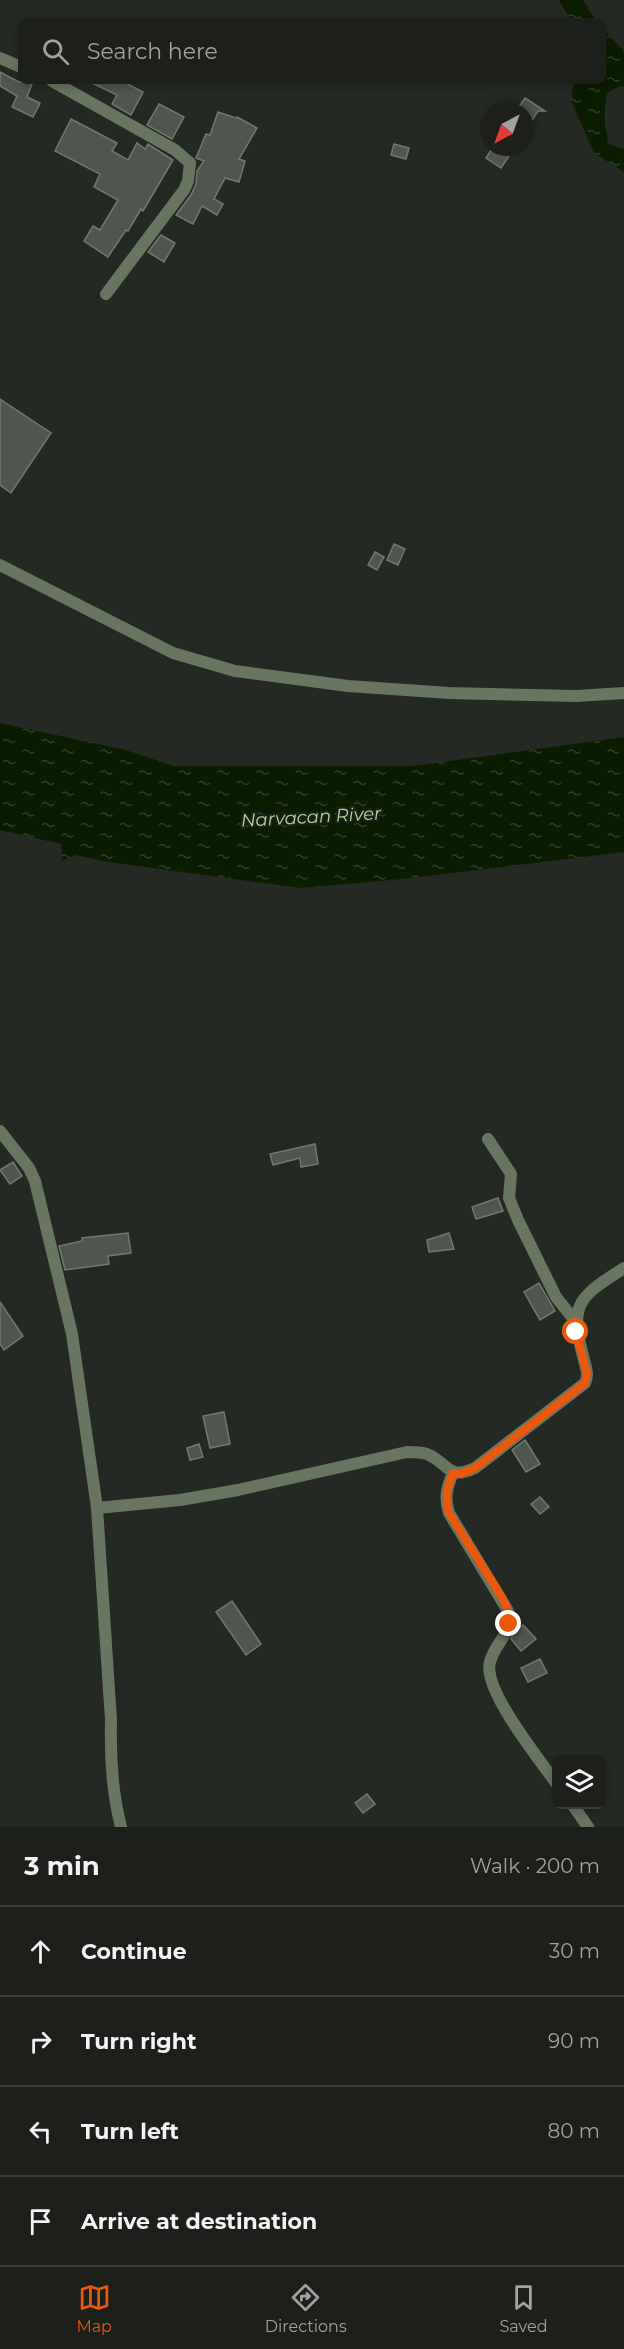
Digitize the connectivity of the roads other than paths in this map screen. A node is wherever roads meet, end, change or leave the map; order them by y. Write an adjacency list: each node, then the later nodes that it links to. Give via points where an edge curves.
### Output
1 (0, 58): 2 (street)
2 (18, 66)
3 (57, 84): 4 (street, via 175,150 190,164 184,190)
4 (106, 294)
5 (0, 565): 6 (street, via 174,653 235,671 348,686 449,693)
6 (624, 693)
7 (0, 1131): 12 (street, via 28,1168 42,1203 72,1334)
8 (488, 1139): 10 (street, via 511,1174 508,1198 518,1220 556,1297)
9 (624, 1268): 10 (street, via 593,1288 582,1303)
10 (576, 1322): 11 (street, via 587,1374 585,1383 475,1468)
11 (453, 1473): 12 (street, via 426,1454 407,1452 238,1490); 13 (street, via 446,1490 449,1513 508,1611 509,1624 489,1662 492,1686)
12 (97, 1508): 15 (street, via 110,1754)
13 (552, 1777)
14 (575, 1809): 16 (street)
15 (121, 1827)
16 (588, 1827)

